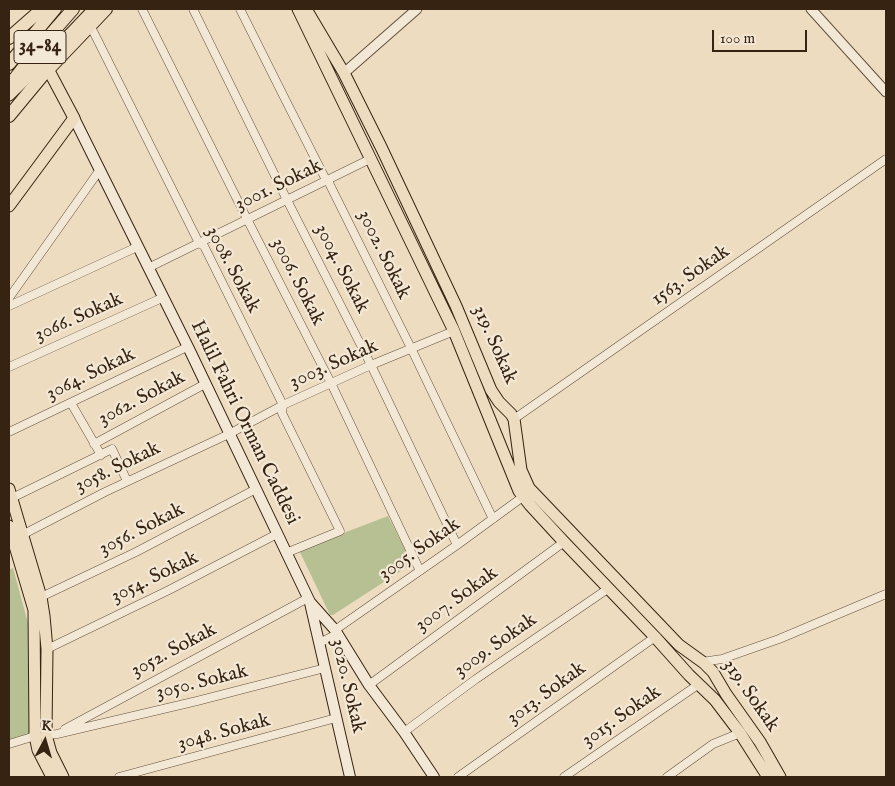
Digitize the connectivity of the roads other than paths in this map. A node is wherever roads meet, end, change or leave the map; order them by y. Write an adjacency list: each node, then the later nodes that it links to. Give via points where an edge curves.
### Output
1 (42, 9): 16 (highway)
2 (55, 9): 17 (highway, 34-84)
3 (73, 9): 20 (highway, 34-84)
4 (94, 9): 22 (main road)
5 (106, 9): 14 (highway)
6 (142, 9): 31 (street, 3006. Sokak)
7 (193, 9): 29 (street, 3004. Sokak)
8 (240, 9): 28 (street, 3002. Sokak)
9 (293, 9): 15 (main road)
10 (298, 9): 15 (main road, 319. Sokak)
11 (417, 9): 19 (street)
12 (811, 9): 21 (street)
13 (308, 11): 19 (main road, 319. Sokak)
14 (90, 25): 18 (highway); 32 (street, 3008. Sokak)
15 (308, 31): 25 (main road, 319. Sokak)
16 (9, 38)
17 (9, 64)
18 (48, 69): 23 (highway); 24 (main road, Halil Fahri Orman Caddesi)
19 (344, 73): 47 (main road, 319. Sokak, via 452,297 491,390)
20 (9, 86)
21 (886, 92)
22 (9, 95)
23 (9, 116)
24 (74, 118): 27 (main road, Halil Fahri Orman Caddesi); 30 (main road)
25 (370, 159): 28 (street, 3001. Sokak); 38 (main road, 319. Sokak)
26 (886, 159): 49 (street, 1563. Sokak)
27 (100, 171): 33 (main road, Halil Fahri Orman Caddesi); 35 (street)
28 (326, 180): 29 (street, 3001. Sokak); 40 (street, 3002. Sokak)
29 (287, 200): 31 (street, 3001. Sokak); 41 (street, 3004. Sokak)
30 (9, 206)
31 (247, 219): 32 (street, 3001. Sokak); 43 (street, 3006. Sokak)
32 (199, 243): 34 (street, 3001. Sokak); 46 (street, 3008. Sokak, via 204,246)
33 (137, 247): 34 (main road, Halil Fahri Orman Caddesi); 37 (street)
34 (148, 268): 36 (main road, Halil Fahri Orman Caddesi)
35 (9, 298)
36 (162, 298): 39 (main road, Halil Fahri Orman Caddesi); 42 (street, 3066. Sokak)
37 (9, 306)
38 (454, 330): 40 (street, 3003. Sokak); 48 (main road, 319. Sokak)
39 (187, 347): 44 (main road, Halil Fahri Orman Caddesi); 45 (street, 3064. Sokak)
40 (411, 348): 41 (street, 3003. Sokak); 59 (street, 3002. Sokak)
41 (371, 365): 43 (street, 3003. Sokak); 64 (street, 3004. Sokak)
42 (9, 367)
43 (331, 383): 46 (street, 3003. Sokak); 66 (street, 3006. Sokak)
44 (205, 384): 52 (main road, Halil Fahri Orman Caddesi); 53 (street, 3062. Sokak)
45 (71, 403): 50 (street, 3064. Sokak); 53 (street)
46 (283, 405): 52 (street, 3003. Sokak); 65 (street, 3008. Sokak, via 282,413 340,531)
47 (506, 409): 48 (main road, via 494,412); 49 (main road, 319. Sokak)
48 (490, 419): 51 (main road, 319. Sokak)
49 (514, 422): 51 (main road, via 508,434); 76 (main road, 319. Sokak, via 521,470 528,488 679,644)
50 (9, 432)
51 (495, 432): 58 (main road, 319. Sokak)
52 (229, 434): 55 (street, 3058. Sokak); 56 (main road, Halil Fahri Orman Caddesi)
53 (94, 444): 54 (street)
54 (101, 455): 55 (street, via 112,449); 57 (street)
55 (127, 481): 62 (street, 3058. Sokak)
56 (256, 490): 61 (main road, Halil Fahri Orman Caddesi); 69 (street, 3056. Sokak)
57 (10, 493): 62 (main road)
58 (524, 496): 59 (street, 3005. Sokak); 63 (main road, 319. Sokak)
59 (493, 519): 64 (street, 3005. Sokak)
60 (9, 526): 62 (main road)
61 (277, 534): 65 (main road, Halil Fahri Orman Caddesi); 74 (street, 3054. Sokak)
62 (15, 540): 69 (main road); 85 (main road, via 34,610)
63 (564, 542): 67 (main road, 319. Sokak); 81 (street, 3007. Sokak)
64 (457, 546): 66 (street, 3005. Sokak)
65 (286, 553): 70 (main road, Halil Fahri Orman Caddesi)
66 (420, 571): 71 (street, 3005. Sokak)
67 (608, 588): 72 (main road, 319. Sokak); 83 (street, 3009. Sokak)
68 (886, 594): 75 (street)
69 (41, 597): 74 (main road)
70 (309, 600): 71 (main road, Halil Fahri Orman Caddesi); 73 (main road, 3020. Sokak); 85 (street, 3052. Sokak)
71 (336, 632): 73 (street, 3005. Sokak); 81 (main road, Halil Fahri Orman Caddesi)
72 (655, 637): 79 (main road, 319. Sokak); 92 (street, 3013. Sokak)
73 (319, 643): 77 (main road, 3020. Sokak)
74 (46, 649): 85 (main road)
75 (722, 659): 76 (street); 78 (street)
76 (702, 662): 78 (main road, 319. Sokak); 79 (main road, via 691,667)
77 (325, 668): 82 (main road, 3020. Sokak); 85 (street, 3050. Sokak)
78 (714, 673): 80 (main road, via 708,682); 96 (main road, 319. Sokak)
79 (689, 675): 80 (main road, 319. Sokak)
80 (699, 684): 84 (main road, 319. Sokak); 93 (street, 3015. Sokak)
81 (369, 685): 83 (main road, Halil Fahri Orman Caddesi)
82 (336, 718): 89 (street, 3048. Sokak); 90 (main road, 3020. Sokak)
83 (404, 732): 91 (main road, Halil Fahri Orman Caddesi)
84 (740, 732): 94 (street, via 712,744); 95 (main road, 319. Sokak)
85 (46, 735): 86 (street); 87 (main road, via 38,750); 88 (main road)
86 (9, 744)
87 (52, 777)
88 (63, 777)
89 (119, 777)
90 (350, 777)
91 (434, 777)
92 (458, 777)
93 (564, 777)
94 (667, 777)
95 (768, 777)
96 (780, 777)

